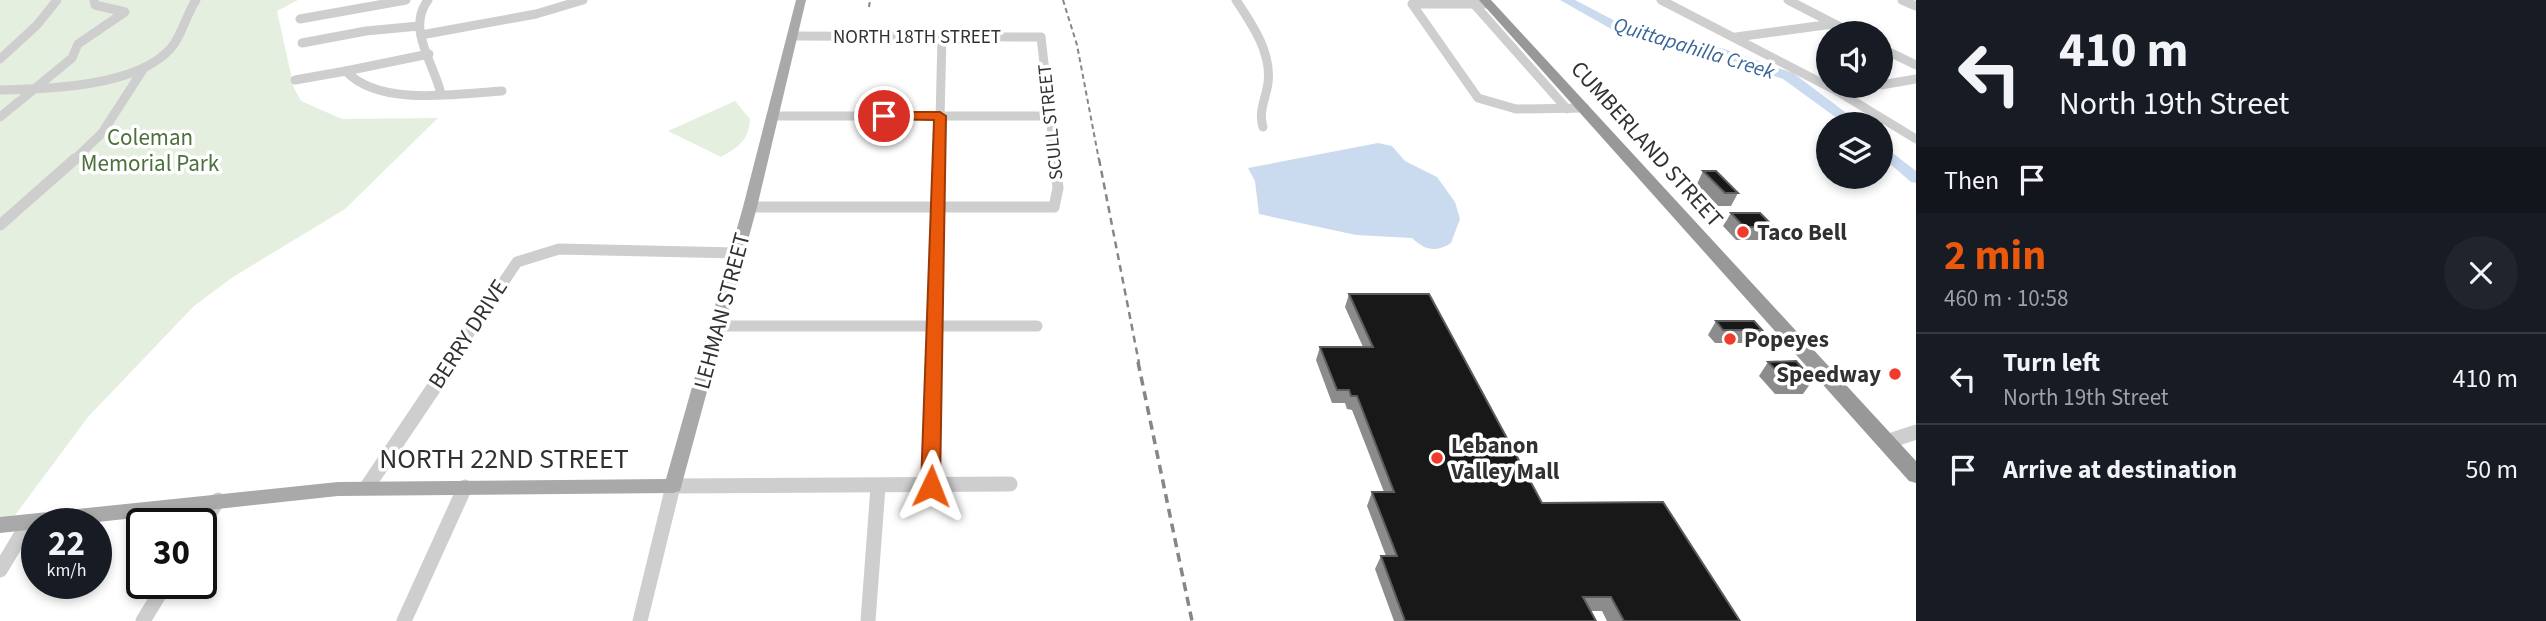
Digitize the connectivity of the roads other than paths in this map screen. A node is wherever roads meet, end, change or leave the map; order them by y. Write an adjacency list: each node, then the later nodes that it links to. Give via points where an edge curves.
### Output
1 (57, 0): 27 (street)
2 (196, 0): 29 (street, via 171,47)
3 (406, 0): 16 (street)
4 (428, 0): 19 (street, via 420,9)
5 (570, 0): 15 (street)
6 (583, 0): 15 (street)
7 (801, 0): 20 (main road, LEHMAN STREET)
8 (1236, 0): 46 (street, via 1263,43 1269,71 1269,91 1259,118)
9 (1661, 0): 23 (street)
10 (1788, 0): 17 (street)
11 (1902, 0): 14 (street)
12 (93, 1): 35 (street, via 125,12 78,44 72,58)
13 (1482, 3): 40 (highway, CUMBERLAND STREET); 41 (street); 41 (street, via 1412,4 1478,98 1492,106)
14 (1916, 6)
15 (522, 15): 19 (street)
16 (300, 19)
17 (1827, 21)
18 (1816, 26): 23 (street)
19 (420, 31): 24 (street, via 366,31); 25 (street)
20 (792, 36): 21 (street, NORTH 18TH STREET); 42 (main road, LEHMAN STREET)
21 (942, 37): 22 (street, NORTH 18TH STREET); 43 (street)
22 (1041, 37): 44 (street, SCULL STREET)
23 (1735, 37): 31 (street)
24 (302, 43)
25 (429, 54): 30 (street); 38 (street)
26 (1893, 54): 28 (street)
27 (0, 59)
28 (1916, 65)
29 (144, 68): 35 (street, via 99,80); 51 (street, via 102,133)
30 (346, 71): 33 (street); 38 (street, via 354,81 384,92)
31 (1816, 79)
32 (1916, 79): 34 (street)
33 (295, 80)
34 (1893, 83)
35 (32, 89): 36 (street); 45 (street)
36 (0, 90)
37 (502, 91): 38 (street)
38 (441, 94)
39 (1850, 98): 47 (street)
40 (1585, 108): 41 (street); 57 (highway, CUMBERLAND STREET)
41 (1567, 109)
42 (771, 116): 43 (street); 48 (main road, LEHMAN STREET)
43 (940, 116): 44 (street); 49 (street)
44 (1051, 116): 50 (street, SCULL STREET, via 1059,188)
45 (0, 117)
46 (1263, 127)
47 (1916, 139)
48 (750, 206): 49 (street); 52 (main road, LEHMAN STREET)
49 (937, 207): 50 (street); 55 (street)
50 (1054, 207)
51 (0, 225)
52 (737, 253): 53 (main road, LEHMAN STREET); 63 (street, BERRY DRIVE, via 559,249 517,262)
53 (716, 326): 55 (street); 60 (main road, LEHMAN STREET)
54 (1037, 326): 55 (street)
55 (935, 327): 62 (street)
56 (1916, 432): 57 (street)
57 (1886, 442): 58 (highway, CUMBERLAND STREET)
58 (1916, 475)
59 (1010, 484): 62 (street, NORTH 22ND STREET)
60 (673, 486): 61 (street, NORTH 22ND STREET); 64 (main road, NORTH 22ND STREET); 75 (street, LEHMAN STREET)
61 (878, 486): 62 (street, NORTH 22ND STREET); 76 (street)
62 (931, 486)
63 (367, 487): 64 (main road, NORTH 22ND STREET); 65 (main road, NORTH 22ND STREET)
64 (465, 487): 74 (street)
65 (218, 500): 66 (street); 67 (main road, NORTH 22ND STREET)
66 (213, 508)
67 (112, 512)
68 (21, 523): 69 (main road, NORTH 22ND STREET)
69 (0, 525)
70 (21, 535): 71 (street)
71 (0, 570)
72 (156, 599): 73 (street)
73 (143, 621)
74 (404, 621)
75 (640, 621)
76 (868, 621)

